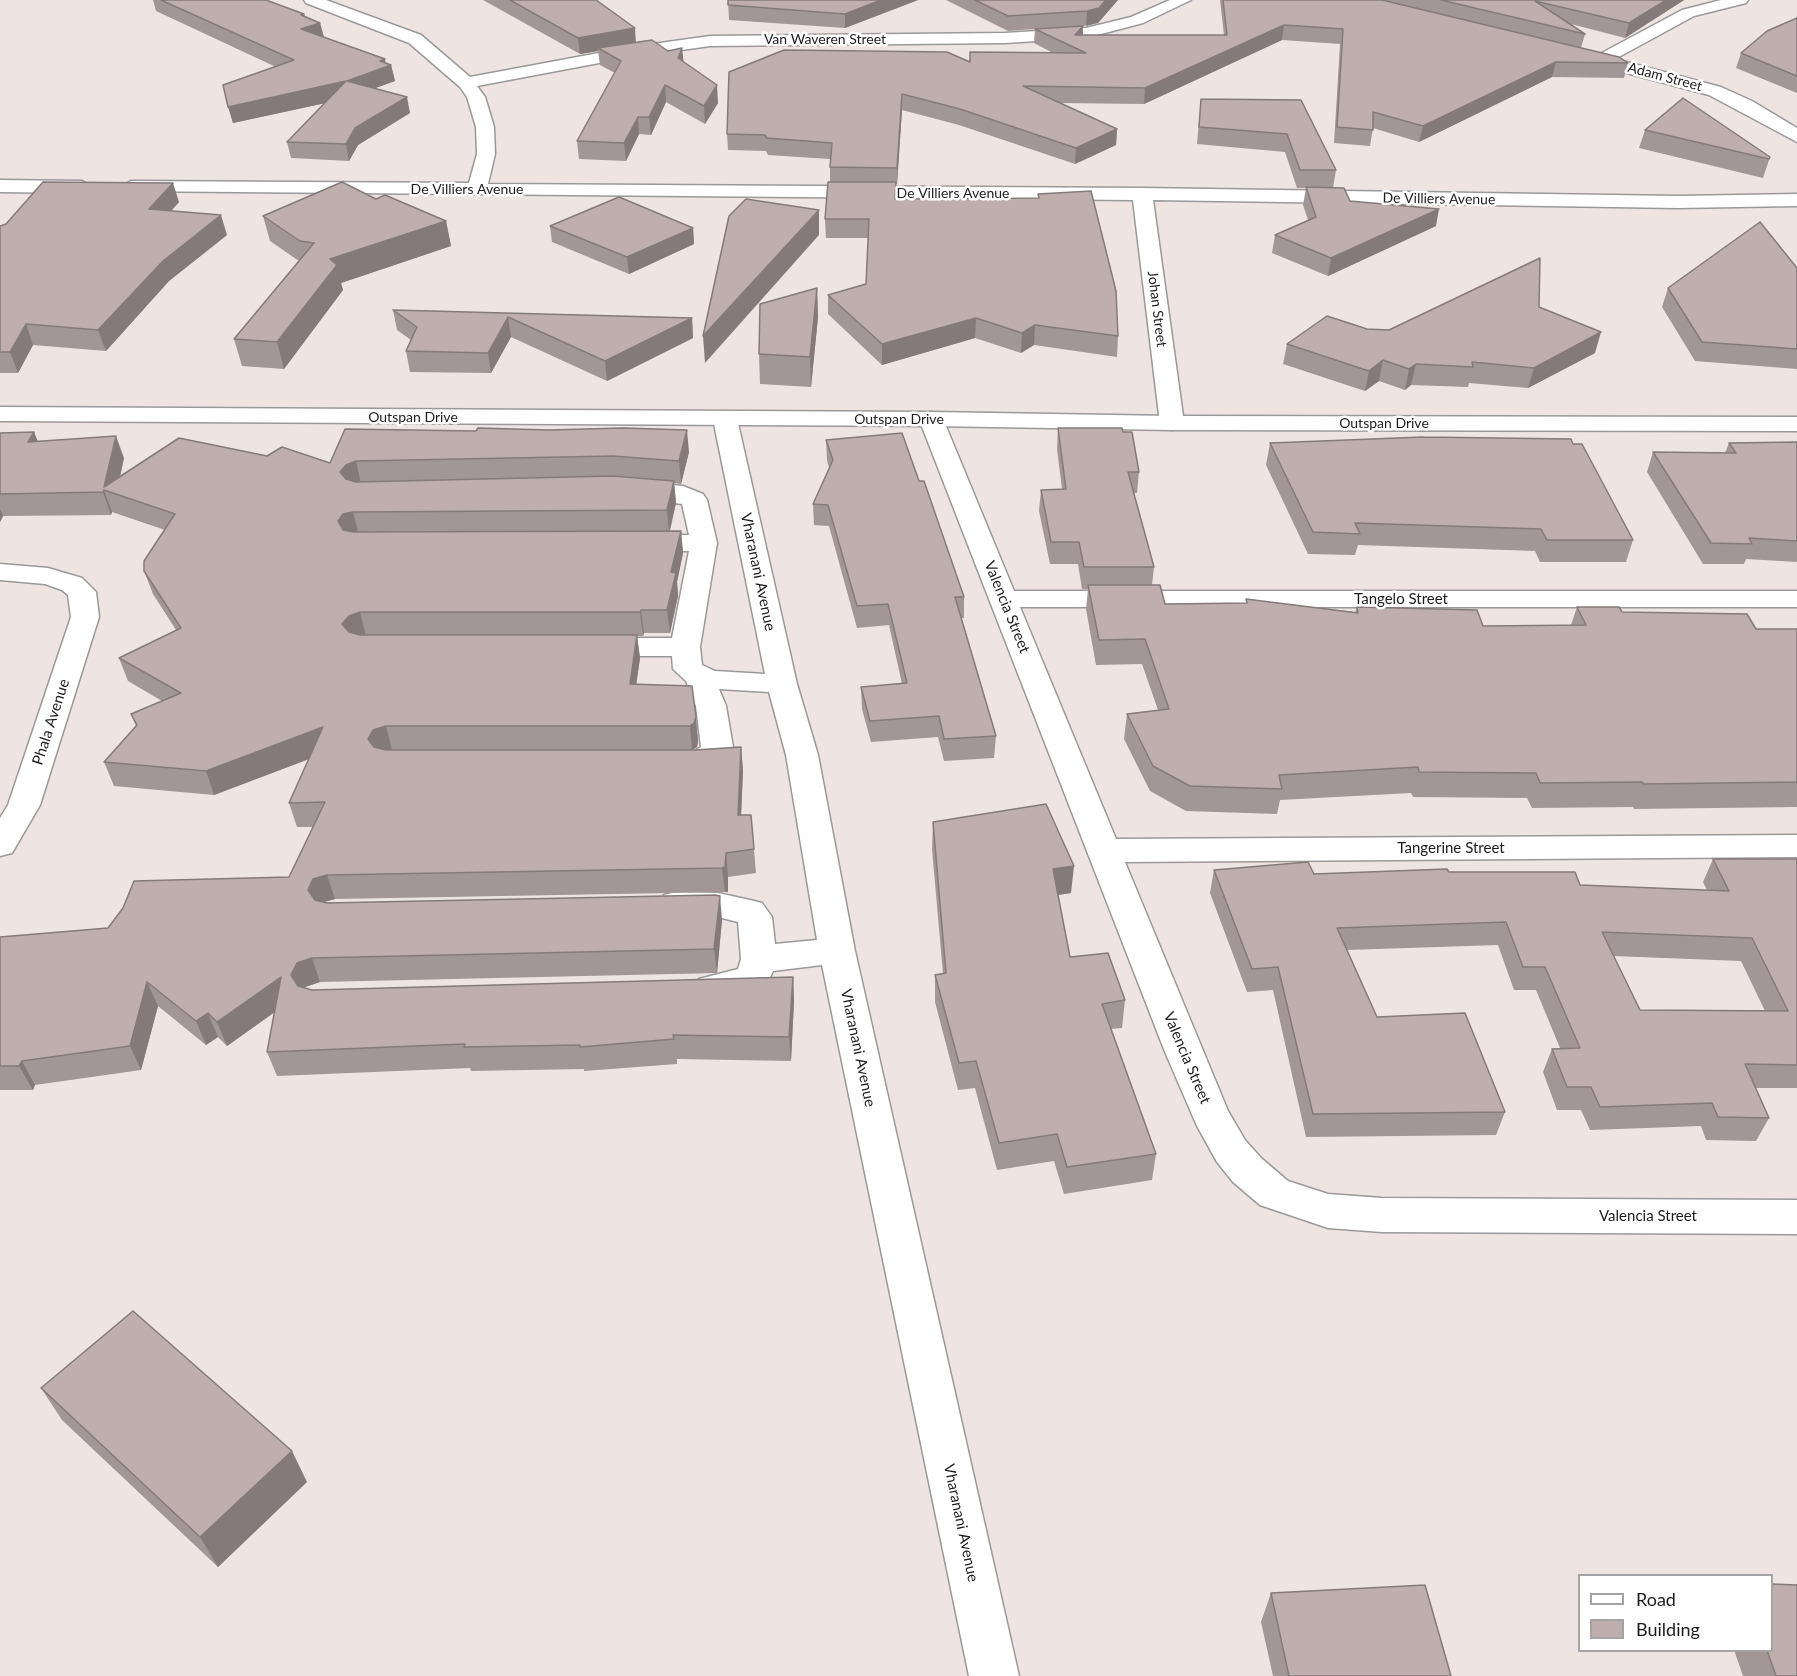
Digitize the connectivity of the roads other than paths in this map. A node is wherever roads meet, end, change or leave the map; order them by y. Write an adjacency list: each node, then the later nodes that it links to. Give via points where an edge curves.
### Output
1 (312, 0): 5 (street)
2 (358, 0): 5 (street)
3 (1182, 0): 8 (street, Van Waveren Street, via 1137,20 1086,33 1005,38 710,41)
4 (1740, 0): 7 (street, via 1688,13)
5 (331, 7): 8 (street, via 415,39)
6 (1566, 52): 7 (street, Adam Street)
7 (1601, 60): 9 (street, Adam Street, via 1715,91)
8 (466, 83): 11 (street, via 476,97 485,127 486,154)
9 (1797, 136)
10 (0, 186): 11 (street, De Villiers Avenue)
11 (477, 189): 12 (street, De Villiers Avenue)
12 (1142, 194): 13 (street, De Villiers Avenue, via 1678,202); 17 (street, Johan Street)
13 (1797, 200)
14 (0, 414): 15 (street, Outspan Drive)
15 (725, 419): 16 (street, Outspan Drive); 28 (street, Vharanani Avenue)
16 (931, 419): 17 (street, Outspan Drive); 23 (street, Valencia Street)
17 (1172, 423): 18 (street, Outspan Drive)
18 (1797, 424)
19 (604, 489): 21 (street, via 683,494 693,500)
20 (609, 543): 21 (street)
21 (704, 543): 26 (street)
22 (0, 572): 30 (street, Phala Avenue, via 48,576 72,584 82,592 85,617 24,805)
23 (1004, 598): 24 (street, Tangelo Street); 32 (street, Valencia Street)
24 (1797, 599)
25 (567, 647): 26 (street)
26 (685, 647): 27 (street, via 686,666)
27 (699, 676): 28 (street); 29 (street, via 716,728 716,753 698,762)
28 (782, 684): 34 (street, Vharanani Avenue, via 802,755)
29 (650, 762)
30 (0, 845)
31 (1797, 846): 32 (street, Tangerine Street)
32 (1104, 851): 37 (street, Valencia Street, via 1211,1115 1231,1151 1274,1193 1328,1211 1382,1215)
33 (641, 905): 35 (street, via 718,905 750,912 758,923)
34 (837, 951): 35 (street); 38 (street, Vharanani Avenue)
35 (759, 959): 36 (street, via 753,977 741,986)
36 (684, 989)
37 (1797, 1217)
38 (994, 1676)

